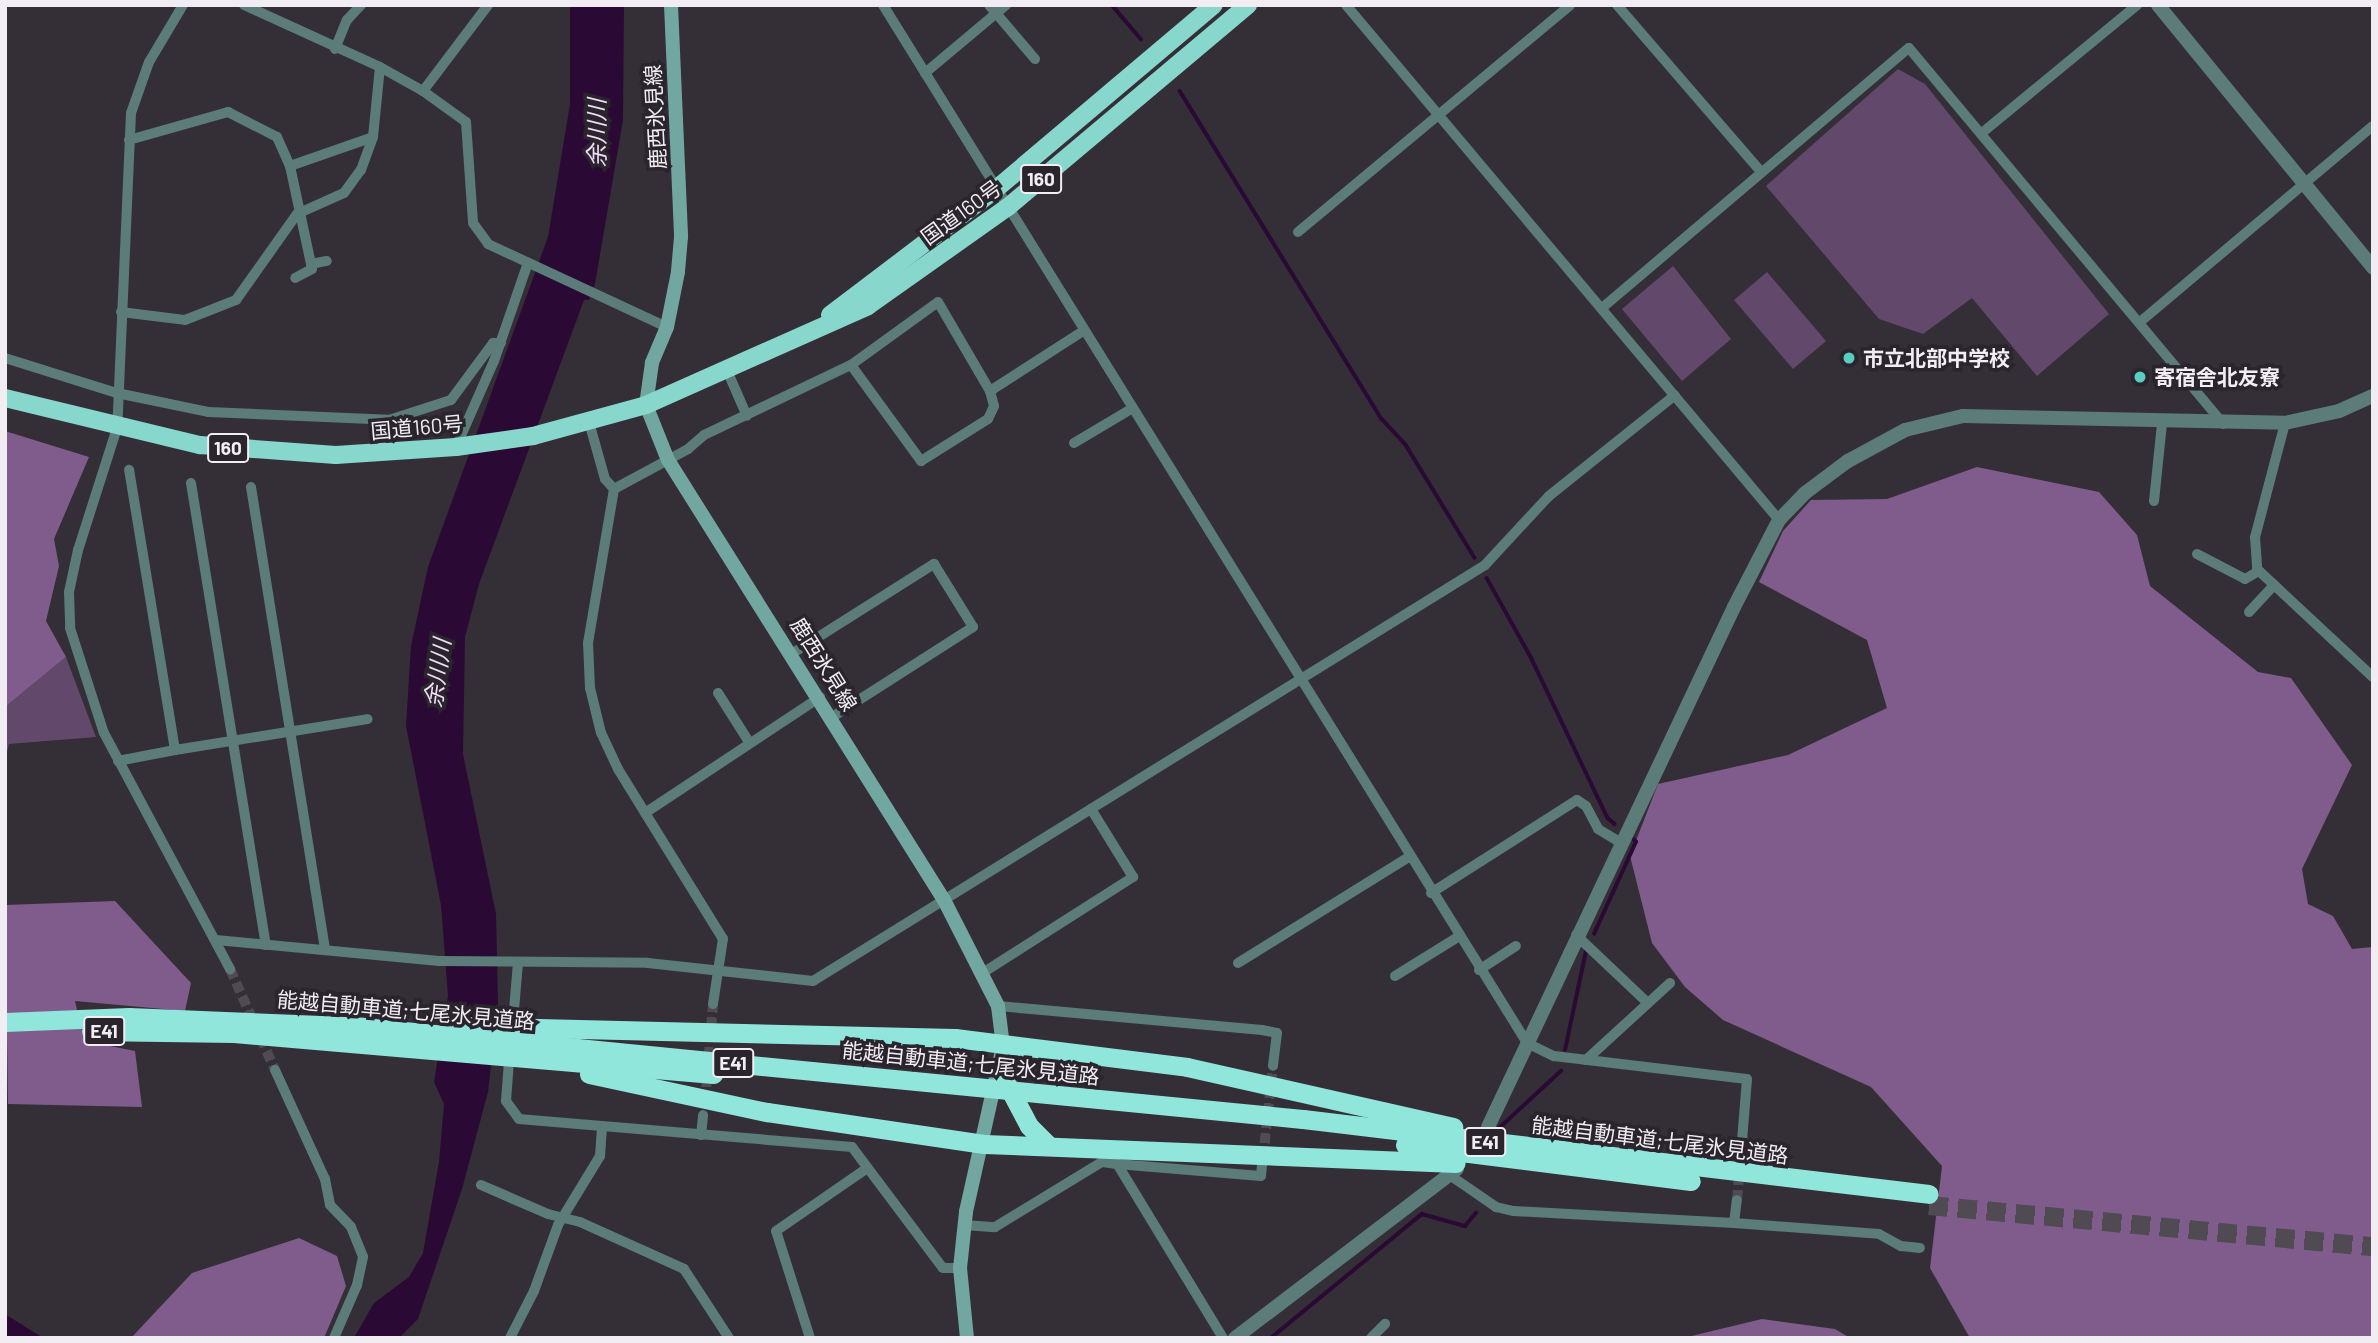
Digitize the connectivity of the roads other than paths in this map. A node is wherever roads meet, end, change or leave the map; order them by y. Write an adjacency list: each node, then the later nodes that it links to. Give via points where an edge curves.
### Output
1 (183, 5): 25 (street, via 149,62 131,113)
2 (244, 5): 16 (street)
3 (362, 5): 16 (street, via 347,20)
4 (488, 5): 20 (street)
5 (671, 5): 42 (main road, 鹿西氷見線, via 681,237)
6 (883, 5): 19 (street)
7 (1006, 5): 15 (street)
8 (1214, 5): 29 (highway, 国道160号 / 160)
9 (1248, 5): 30 (highway, 国道160号 / 160)
10 (1346, 5): 21 (street)
11 (1570, 5): 21 (street)
12 (1617, 5): 27 (street)
13 (2137, 5): 23 (street)
14 (2158, 5): 28 (street)
15 (993, 9): 17 (street); 19 (street)
16 (335, 49): 18 (street)
17 (1035, 59)
18 (380, 67): 20 (street); 24 (street)
19 (926, 73): 29 (street)
20 (423, 90): 34 (street, via 468,127 473,223 478,236)
21 (1439, 115): 32 (street); 38 (street)
22 (2373, 127): 28 (street)
23 (1983, 132): 27 (street, via 1909,48); 40 (street)
24 (373, 137): 26 (street); 31 (street, via 361,170 344,193)
25 (129, 140): 26 (street, via 228,112 277,137); 39 (street)
26 (290, 166): 31 (street)
27 (1761, 172): 38 (street)
28 (2305, 184): 36 (street); 40 (street)
29 (996, 189): 30 (street); 41 (highway, 国道160号 / 160)
30 (1008, 208): 41 (highway, 国道160号 / 160, via 868,306); 43 (street)
31 (297, 214): 35 (street); 39 (street, via 236,300 185,320)
32 (1298, 232)
33 (327, 261): 35 (street)
34 (528, 263): 42 (street); 44 (street)
35 (311, 264): 37 (street, via 310,272)
36 (2373, 268)
37 (295, 278)
38 (1602, 307): 50 (street)
39 (121, 312): 49 (street)
40 (2140, 322): 59 (street)
41 (816, 326): 47 (highway, 国道160号 / 160)
42 (667, 327): 53 (main road, 鹿西氷見線, via 652,363)
43 (1083, 331): 48 (street); 54 (street)
44 (501, 343): 49 (street, via 493,343 451,400 389,420 209,412); 62 (street)
45 (5, 358): 49 (street)
46 (851, 365): 48 (street, via 938,302); 48 (street, via 921,461 988,419 994,407); 55 (street)
47 (726, 368): 53 (highway, 国道160号 / 160); 55 (street)
48 (990, 391)
49 (117, 393): 60 (street)
50 (1675, 395): 69 (street); 76 (street, via 1549,496 1485,565)
51 (2373, 396): 57 (street, via 2339,411)
52 (5, 398): 60 (highway, 国道160号 / 160)
53 (646, 405): 56 (highway, 国道160号 / 160); 63 (main road, 鹿西氷見線)
54 (1131, 409): 61 (street); 76 (street)
55 (747, 416): 63 (street, via 704,435)
56 (589, 422): 62 (highway, 国道160号 / 160); 67 (street, via 605,479)
57 (2285, 422): 59 (street); 71 (street, via 2255,537)
58 (2162, 423): 59 (street); 68 (street); 69 (street, via 1976,416 1905,430 1848,461)
59 (2223, 424)
60 (117, 428): 62 (highway, 国道160号 / 160, via 200,445 268,452 336,455); 85 (street, via 69,593 70,628 104,733)
61 (1074, 443)
62 (456, 447)
63 (668, 460): 67 (street); 74 (main road, 鹿西氷見線)
64 (129, 471): 84 (street)
65 (191, 483): 82 (street)
66 (251, 487): 81 (street)
67 (614, 489): 87 (street, via 588,643 590,688 601,733)
68 (2154, 501)
69 (1779, 520): 88 (street)
70 (2197, 554): 71 (street, via 2245,579)
71 (2259, 571): 72 (street)
72 (2274, 584): 73 (street); 75 (street)
73 (2249, 612)
74 (793, 653): 78 (main road, 鹿西氷見線); 79 (street, via 934,564 973,627)
75 (2373, 677)
76 (1300, 680): 86 (street); 89 (street)
77 (718, 693): 83 (street)
78 (820, 697): 79 (main road, 鹿西氷見線); 83 (street)
79 (832, 717): 91 (main road, 鹿西氷見線)
80 (368, 719): 81 (street)
81 (292, 731): 82 (street); 97 (street)
82 (233, 740): 84 (street); 95 (street)
83 (749, 742): 87 (street)
84 (175, 750): 85 (street)
85 (118, 761): 94 (street)
86 (1091, 809): 91 (street); 103 (street, via 1133,877)
87 (645, 813): 102 (street, via 723,939)
88 (1620, 842): 90 (street, via 1598,830 1586,806 1577,800); 92 (street)
89 (1409, 857): 90 (street); 99 (street)
90 (1432, 893): 93 (street)
91 (944, 900): 102 (street, via 813,981); 103 (main road, 鹿西氷見線)
92 (1576, 935): 106 (street); 113 (street)
93 (1458, 937): 101 (street); 104 (street)
94 (216, 940): 95 (street); 100 (street)
95 (266, 945): 97 (street)
96 (1516, 946): 101 (street)
97 (326, 950): 98 (street, via 439,961)
98 (514, 961): 102 (street, via 648,963); 112 (street)
99 (1238, 963)
100 (230, 969)
101 (1479, 970): 113 (street)
102 (716, 972): 107 (street)
103 (984, 972): 108 (main road, 鹿西氷見線)
104 (1395, 976)
105 (1670, 983): 106 (street)
106 (1648, 1003): 115 (street)
107 (712, 1004)
108 (998, 1006): 114 (main road, 鹿西氷見線); 116 (street, via 1277,1033)
109 (5, 1022): 111 (highway, 能越自動車道;七尾氷見道路 / E41, via 129,1017 306,1023)
110 (5, 1034): 111 (highway, 能越自動車道;七尾氷見道路 / E41)
111 (431, 1036): 112 (highway, 能越自動車道;七尾氷見道路 / E41)
112 (509, 1039): 114 (highway, via 854,1034); 120 (street, via 506,1101 519,1119); 123 (highway, via 767,1112); 126 (highway, 能越自動車道;七尾氷見道路 / E41)
113 (1527, 1043): 115 (street, via 1554,1056); 121 (street)
114 (1003, 1046): 117 (main road, 鹿西氷見線); 126 (highway, via 1187,1067)
115 (1586, 1060): 125 (street, via 1747,1079)
116 (1273, 1066)
117 (999, 1069): 123 (main road, 鹿西氷見線); 124 (highway, via 1029,1126)
118 (275, 1070): 140 (street, via 325,1179 330,1205 351,1227 363,1257)
119 (704, 1115): 122 (street)
120 (602, 1126): 122 (street); 134 (street, via 600,1156)
121 (1488, 1127)
122 (701, 1135): 129 (street, via 852,1147)
123 (984, 1144): 124 (highway); 136 (main road, 鹿西氷見線)
124 (1049, 1146): 126 (highway)
125 (1741, 1153)
126 (1569, 1161): 133 (highway, 能越自動車道;七尾氷見道路 / E41)
127 (1117, 1164): 128 (street, via 1261,1176); 136 (street, via 1102,1162 995,1227); 145 (street)
128 (1262, 1164)
129 (866, 1169): 138 (street, via 943,1268); 143 (street, via 776,1231)
130 (1454, 1172): 135 (street, via 1496,1207 1514,1212); 146 (street)
131 (481, 1185): 134 (street)
132 (1737, 1200): 135 (street)
133 (1929, 1200)
134 (562, 1217): 141 (street); 142 (street, via 684,1269)
135 (1734, 1223): 137 (street, via 1879,1234 1900,1246)
136 (964, 1225): 138 (main road, 鹿西氷見線)
137 (1920, 1248)
138 (960, 1268): 144 (main road, 鹿西氷見線)
139 (1385, 1324): 147 (street)
140 (334, 1338)
141 (510, 1338)
142 (729, 1338)
143 (810, 1338)
144 (967, 1338)
145 (1223, 1338)
146 (1235, 1338)
147 (1370, 1338)

